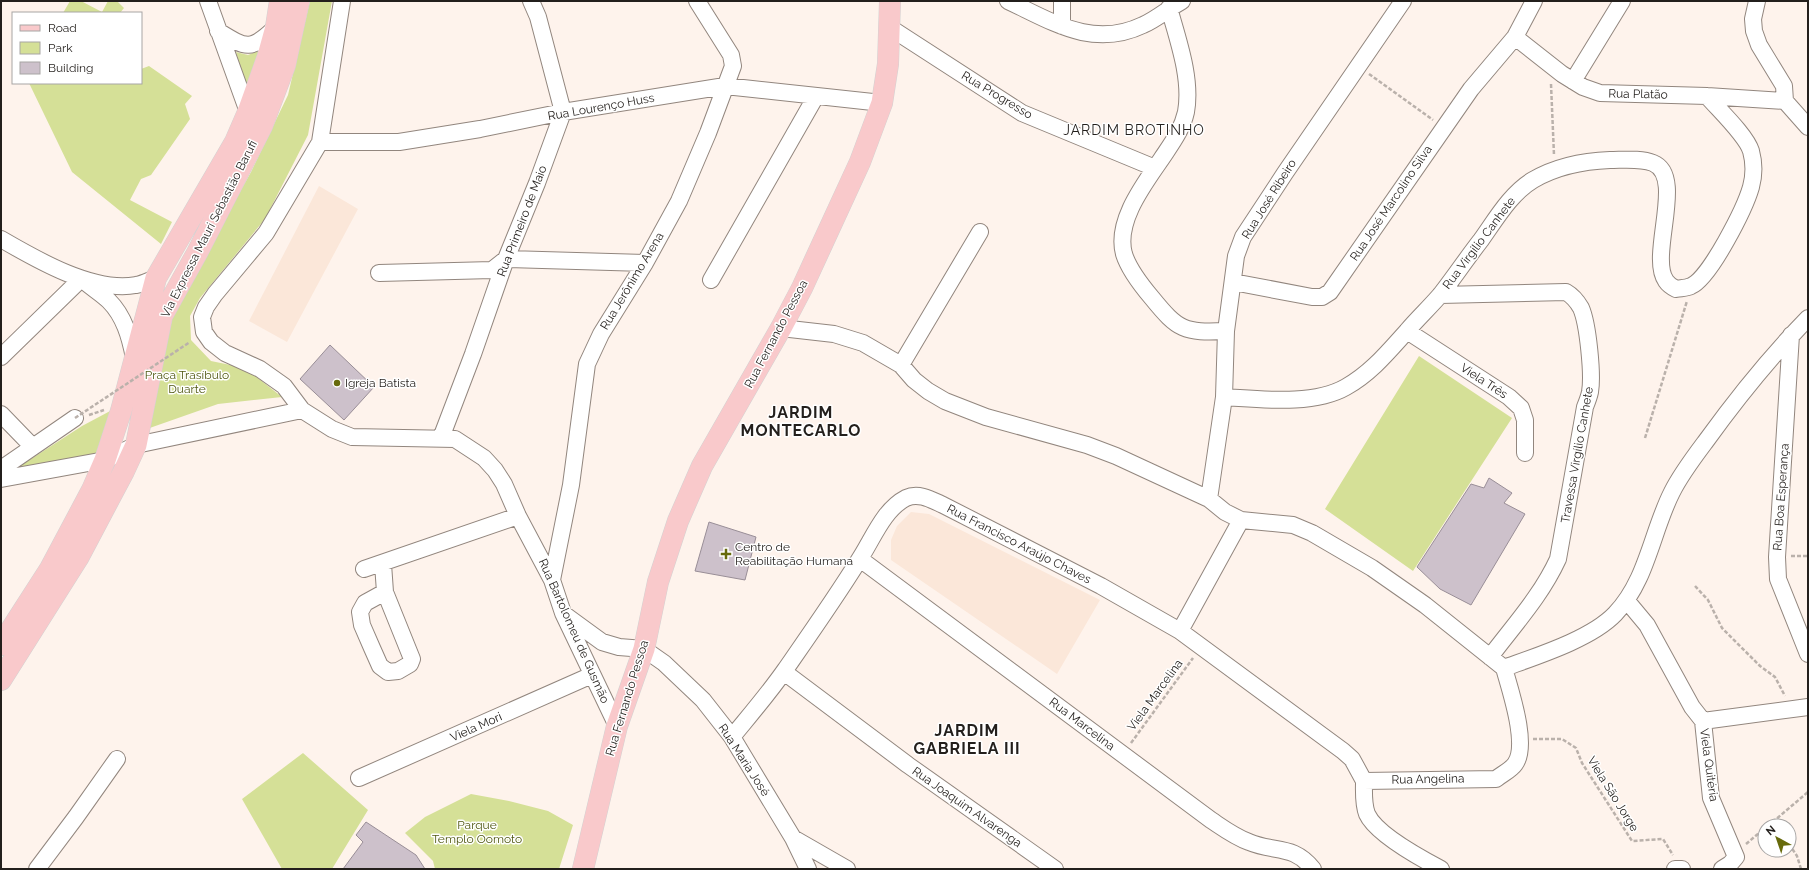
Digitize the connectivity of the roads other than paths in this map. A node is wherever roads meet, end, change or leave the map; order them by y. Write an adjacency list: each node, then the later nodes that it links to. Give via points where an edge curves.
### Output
1 (208, 1): 18 (street)
2 (280, 1): 16 (main road, Via Expressa Mauri Sebastião Barufi)
3 (299, 1): 27 (main road, Via Expressa Mauri Sebastião Barufi, via 285,65)
4 (342, 1): 29 (street)
5 (531, 1): 26 (street, via 538,16)
6 (697, 1): 21 (street, Rua Jerônimo Arena, via 731,55 733,66)
7 (890, 1): 17 (main road, Rua Fernando Pessoa)
8 (1008, 1): 15 (street)
9 (1062, 1): 15 (street)
10 (1403, 1): 39 (street, Rua José Ribeiro, via 1243,237 1236,256)
11 (1534, 1): 19 (street)
12 (1622, 1): 20 (street)
13 (1757, 1): 24 (street, via 1753,19 1754,31 1759,45 1784,86)
14 (1176, 4): 15 (street, via 1144,25 1124,32 1086,34); 30 (street, via 1184,62 1186,110 1177,137)
15 (1062, 26)
16 (276, 27): 18 (street, via 262,41 247,46); 27 (main road, Via Expressa Mauri Sebastião Barufi)
17 (890, 27): 25 (main road, Rua Fernando Pessoa); 30 (street, Rua Progresso, via 1022,113)
18 (218, 31): 27 (street)
19 (1515, 37): 20 (street, Rua Platão); 39 (street, Rua José Marcolino Silva, via 1470,88 1330,292 1322,297 1312,297)
20 (1573, 80): 23 (street, Rua Platão, via 1600,94)
21 (725, 86): 22 (street, Rua Lourenço Huss); 26 (street, Rua Lourenço Huss); 34 (street, Rua Jerônimo Arena, via 679,201)
22 (816, 96): 25 (street, Rua Lourenço Huss); 38 (street)
23 (1707, 96): 24 (street, Rua Platão); 40 (street, Rua Virgilio Canhete, via 1751,149 1753,168 1746,202 1731,232 1708,270 1692,286 1676,289 1666,281 1663,274 1661,256 1668,188 1661,170 1655,163 1601,160 1554,169 1532,180 1511,199)
24 (1786, 101): 28 (street)
25 (882, 103): 42 (main road, Rua Fernando Pessoa, via 860,162)
26 (563, 112): 29 (street, Rua Lourenço Huss, via 399,142); 33 (street, Rua Primeiro de Maio)
27 (255, 119): 36 (main road, Via Expressa Mauri Sebastião Barufi, via 231,149); 54 (main road, Via Expressa Mauri Sebastião Barufi, via 197,253 162,316)
28 (1808, 127)
29 (320, 142): 50 (street, via 266,234 215,294 202,317 204,332 211,342 225,353 260,369 284,386)
30 (1155, 168): 43 (street, via 1128,216 1123,236 1124,253 1148,293 1177,326 1189,331)
31 (980, 232): 48 (street)
32 (1, 239): 37 (street)
33 (506, 259): 34 (street); 35 (street, via 492,270); 53 (street, Rua Primeiro de Maio)
34 (645, 263): 66 (street, Rua Jerônimo Arena, via 601,334 587,364 571,485)
35 (379, 273)
36 (156, 278): 37 (street, via 136,285 112,286); 47 (main road, Via Expressa Mauri Sebastião Barufi)
37 (81, 279): 46 (street); 47 (street, via 110,301 123,321)
38 (711, 280)
39 (1233, 282): 43 (street, Rua José Ribeiro)
40 (1440, 295): 44 (street, Rua Virgilio Canhete); 74 (street, Travessa Virgílio Canhete, via 1566,292 1576,300 1582,312 1591,381 1558,559 1536,599)
41 (1808, 318): 45 (street)
42 (781, 328): 48 (street, via 834,334 847,338 863,343); 72 (main road, Rua Fernando Pessoa, via 702,466 678,521 658,582)
43 (1226, 331): 49 (street, Rua José Ribeiro)
44 (1407, 331): 49 (street, Rua Virgilio Canhete, via 1370,370 1344,388 1316,397 1293,400); 56 (street, Viela Três, via 1509,397 1520,408 1524,420)
45 (1791, 335): 68 (street, via 1729,409 1672,491 1636,586); 73 (street, Rua Boa Esperança, via 1777,557 1778,580)
46 (1, 357)
47 (134, 360): 57 (main road, Via Expressa Mauri Sebastião Barufi)
48 (901, 365): 60 (street, via 914,380 945,400 986,417 1087,445)
49 (1224, 397): 60 (street, Rua José Ribeiro)
50 (302, 410): 53 (street, Rua Bartolomeu de Gusmão, via 332,429 352,437); 54 (street)
51 (1, 414): 55 (street)
52 (75, 418): 55 (street)
53 (441, 438): 61 (street, Rua Bartolomeu de Gusmão, via 455,439 484,458 504,484)
54 (136, 445): 57 (street); 78 (main road, Via Expressa Mauri Sebastião Barufi, via 78,558)
55 (32, 446): 58 (street)
56 (1525, 453)
57 (105, 460): 59 (street); 71 (main road, Via Expressa Mauri Sebastião Barufi, via 50,569)
58 (1, 469)
59 (1, 479)
60 (1209, 499): 62 (street, via 1225,512)
61 (518, 516): 64 (street); 66 (street, Rua Bartolomeu de Gusmão)
62 (1242, 520): 70 (street); 74 (street, via 1293,525 1312,533 1372,568)
63 (860, 559): 70 (street, Rua Francisco Araújo Chaves, via 882,520 896,505 915,495 943,505 1101,586); 76 (street, Rua Francisco Araújo Chaves); 92 (street, Rua Marcelina, via 1231,833 1266,848 1293,852 1304,858)
64 (384, 564): 65 (street); 67 (street)
65 (364, 570)
66 (552, 580): 69 (street, Rua Bartolomeu de Gusmão)
67 (385, 592): 67 (street, via 412,659 410,664 398,671 388,672 380,666 362,625 360,612 365,603)
68 (1627, 601): 75 (street, via 1598,628); 80 (street, via 1647,624 1692,707)
69 (563, 613): 72 (street, via 602,642); 77 (street, Rua Bartolomeu de Gusmão)
70 (1180, 631): 85 (street, Rua Francisco Araújo Chaves, via 1343,751 1352,759)
71 (1, 645)
72 (644, 649): 81 (main road, Rua Fernando Pessoa); 82 (street, Rua Maria José, via 664,663 703,700)
73 (1808, 654)
74 (1490, 657): 75 (street)
75 (1504, 668): 85 (street, Rua Angelina, via 1521,740 1516,764 1496,778)
76 (784, 672): 82 (street, Rua Francisco Araújo Chaves); 91 (street, Rua Joaquim Alvarenga, via 908,765)
77 (592, 675): 81 (street, Rua Bartolomeu de Gusmão); 84 (street, Viela Mori)
78 (1, 680)
79 (1808, 707): 80 (street)
80 (1703, 721): 96 (street, Viela Quitéria, via 1711,798 1735,853 1734,861)
81 (617, 726): 88 (main road, Rua Fernando Pessoa)
82 (732, 737): 86 (street, Rua Maria José)
83 (117, 759): 87 (street)
84 (359, 778)
85 (1364, 780): 93 (street, via 1365,806 1376,826 1390,838)
86 (793, 838): 89 (street, Rua Maria José); 90 (street)
87 (37, 869)
88 (583, 869)
89 (808, 869)
90 (847, 869)
91 (1055, 869)
92 (1313, 869)
93 (1441, 869)
94 (1675, 869): 95 (street)
95 (1682, 869)
96 (1722, 869)

